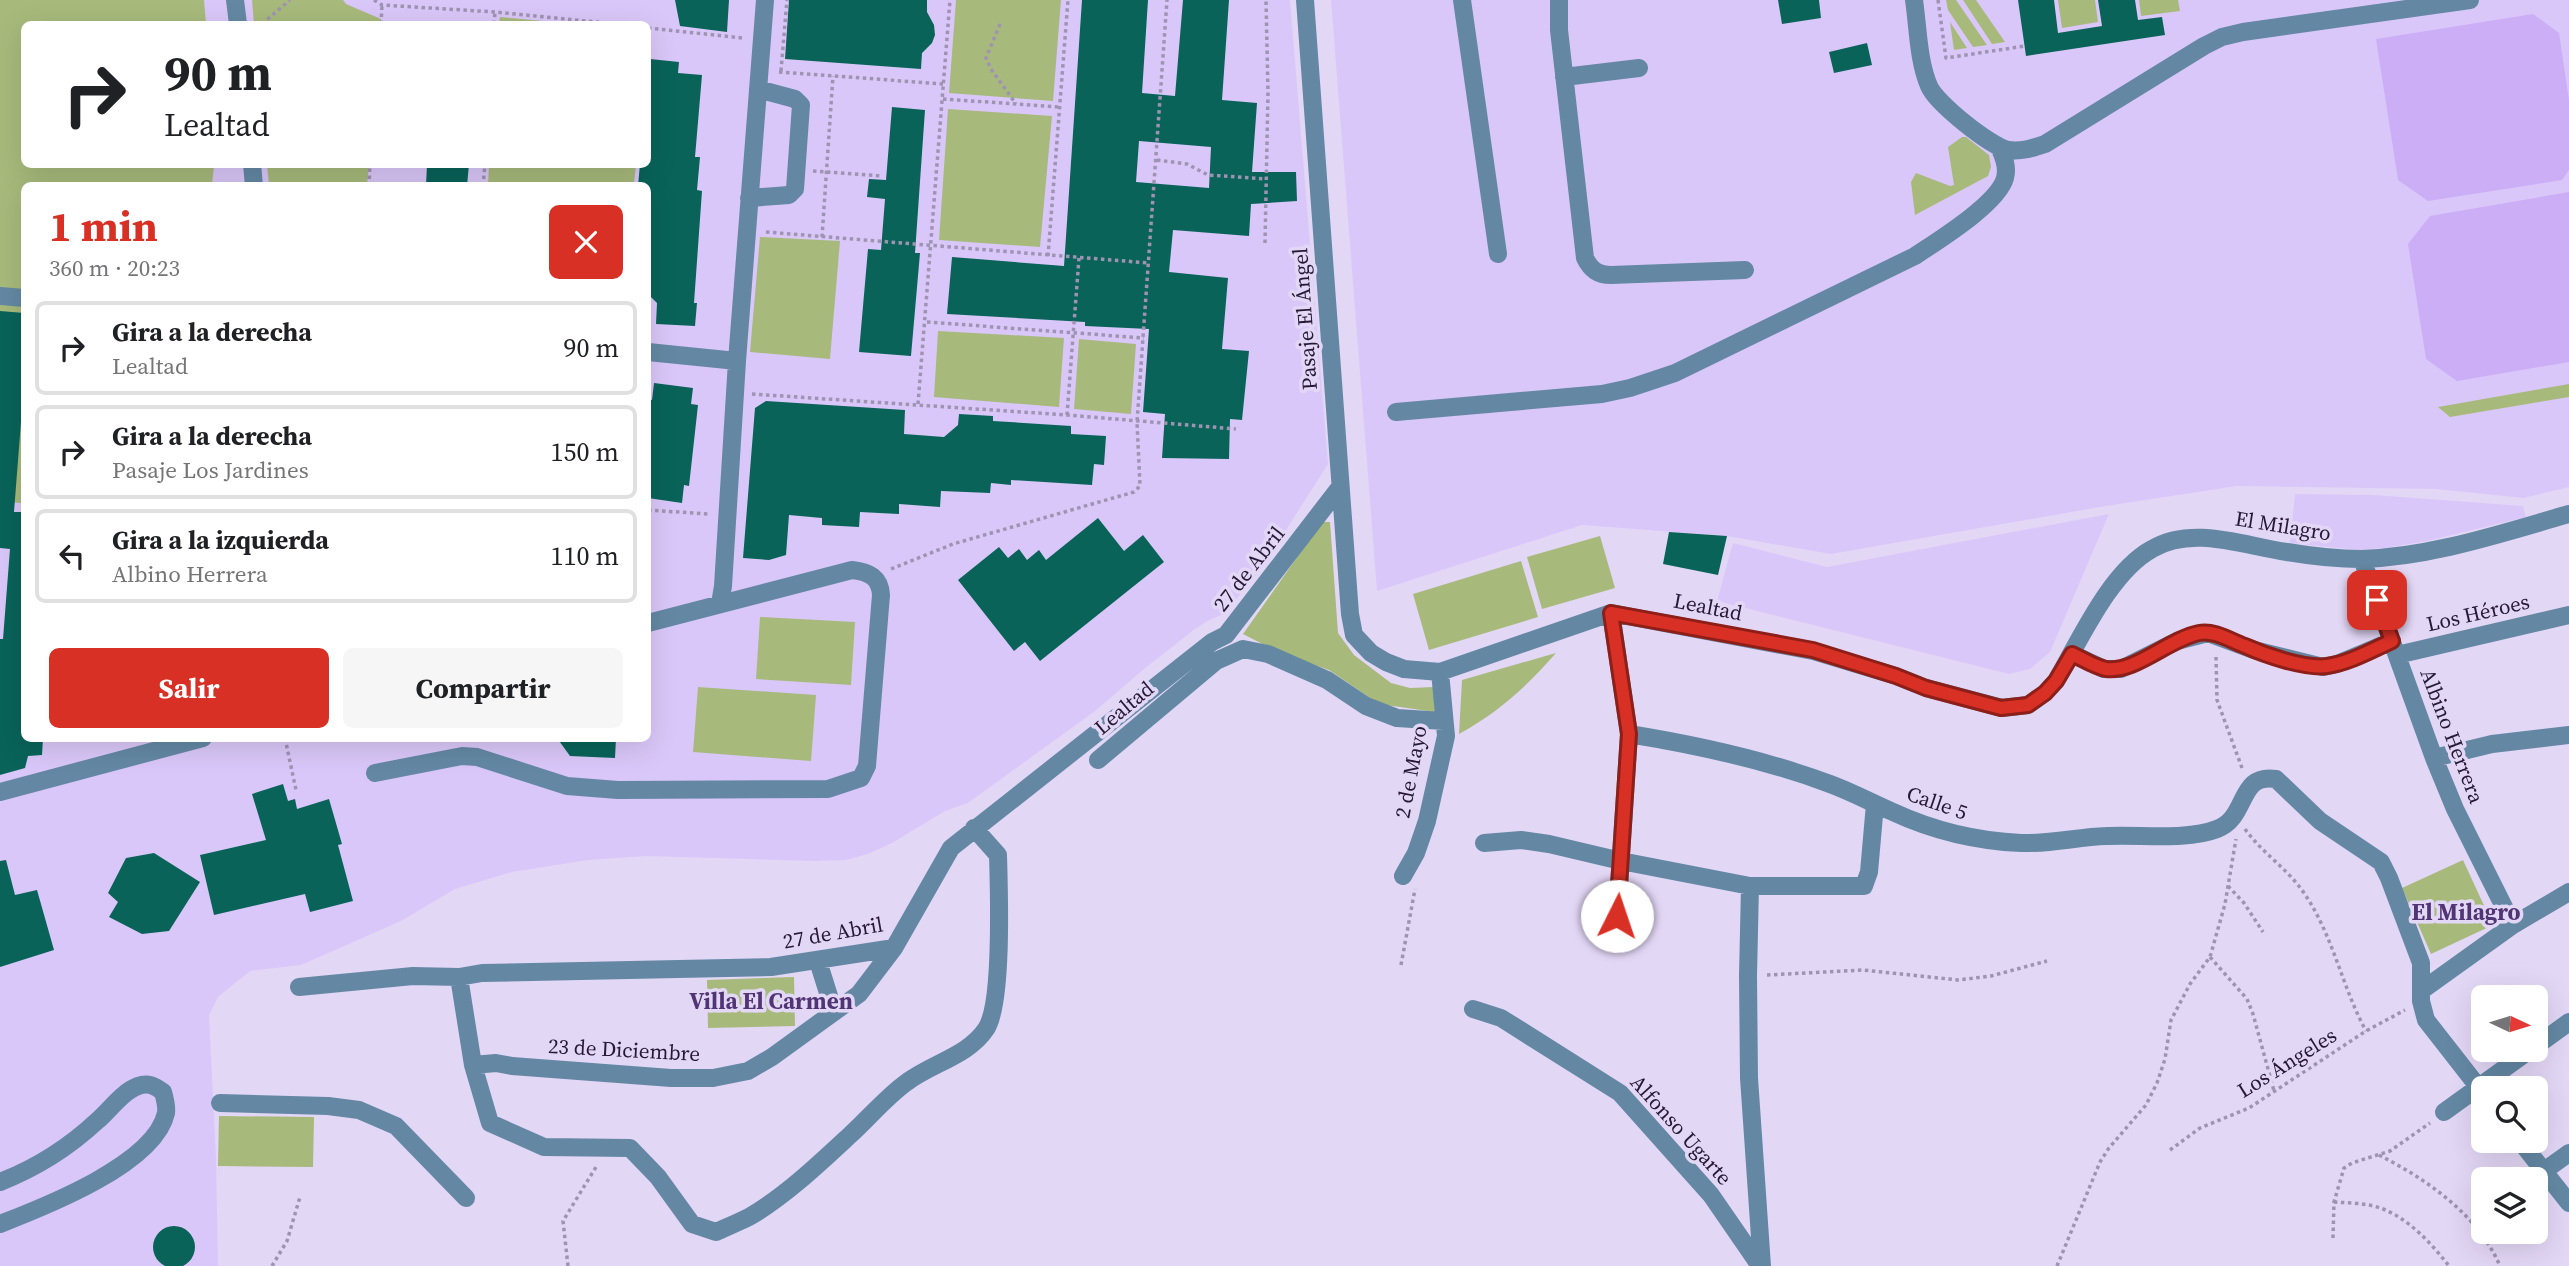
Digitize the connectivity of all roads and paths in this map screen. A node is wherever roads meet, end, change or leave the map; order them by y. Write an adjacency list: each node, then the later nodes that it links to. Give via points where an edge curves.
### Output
1 (235, 0): 19 (street)
2 (290, 0): 20 (path)
3 (374, 0): 17 (path)
4 (765, 0): 26 (street)
5 (787, 0): 29 (path)
6 (950, 0): 33 (path)
7 (1068, 0): 36 (path)
8 (1167, 0): 38 (path)
9 (1266, 0): 42 (path)
10 (1304, 0): 66 (street, Pasaje El Ángel)
11 (1462, 0): 48 (street)
12 (1559, 0): 31 (street)
13 (1914, 0): 37 (street, via 1930,89 1946,108)
14 (1938, 0): 27 (path, via 1946,58)
15 (2470, 0): 16 (street)
16 (2426, 3): 37 (street, via 2222,37 2045,144 2020,151)
17 (382, 5): 18 (path); 21 (path)
18 (495, 12): 22 (path); 23 (path)
19 (238, 21)
20 (266, 21)
21 (381, 21)
22 (494, 21)
23 (585, 21)
24 (1000, 24): 35 (path, via 986,58)
25 (651, 28): 26 (path)
26 (762, 40): 32 (street)
27 (2023, 46)
28 (1639, 68): 31 (street)
29 (781, 72): 30 (path); 32 (path)
30 (833, 76): 33 (path); 40 (path)
31 (1564, 77): 52 (street, via 1589,266 1611,275)
32 (759, 80): 39 (street, via 802,105); 43 (street)
33 (944, 84): 34 (path)
34 (943, 99): 35 (path); 47 (path)
35 (1016, 104): 36 (path)
36 (1060, 107): 49 (path)
37 (1999, 147): 62 (street, via 2007,168 2001,188 1945,236 1915,256 1675,373 1602,394)
38 (1157, 160): 42 (path, via 1187,164 1208,175); 51 (path)
39 (797, 170): 40 (path); 43 (street, via 795,189 789,195)
40 (827, 172): 41 (path); 45 (path)
41 (881, 176)
42 (1266, 179): 46 (path)
43 (749, 198): 44 (street)
44 (747, 231): 45 (path); 59 (street)
45 (822, 237): 47 (path)
46 (1265, 243)
47 (932, 245): 49 (path); 55 (path)
48 (1498, 254)
49 (1048, 256): 50 (path)
50 (1079, 258): 51 (path); 56 (path)
51 (1150, 263): 57 (path)
52 (1745, 270)
53 (0, 296): 54 (street)
54 (21, 298)
55 (927, 322): 56 (path); 61 (path)
56 (1074, 332): 57 (path); 63 (path)
57 (1144, 338): 64 (path)
58 (651, 352): 59 (street)
59 (737, 360): 60 (street)
60 (736, 393): 61 (path); 72 (street)
61 (918, 404): 63 (path)
62 (1396, 412)
63 (1067, 415): 64 (path)
64 (1138, 422): 65 (path); 71 (path, via 1142,481 1134,492 953,544)
65 (1236, 429)
66 (1340, 487): 77 (street, Pasaje El Ángel); 95 (street, 27 de Abril, via 1226,635)
67 (651, 510): 69 (path)
68 (2569, 514): 70 (street, El Milagro, via 2436,549)
69 (713, 515)
70 (2362, 559): 78 (street, Albino Herrera); 79 (street, El Milagro, via 2287,552 2220,539 2154,547 2116,580)
71 (873, 576): 72 (street, via 852,570); 89 (street, via 881,595 867,766 862,778 850,783 828,789 618,790 567,786 462,756)
72 (720, 604): 75 (street)
73 (1611, 613): 80 (street, Lealtad); 81 (street, Lealtad, via 1813,650 2001,708 2028,705); 83 (street)
74 (2569, 615): 78 (street, Los Héroes)
75 (651, 622)
76 (2216, 634): 78 (street, Los Héroes, via 2255,650 2323,667); 79 (street, via 2191,636 2121,669 2104,669); 90 (path, via 2217,699)
77 (1354, 635): 80 (street, Lealtad, via 1386,662 1404,669)
78 (2394, 648): 87 (street, Albino Herrera)
79 (2072, 654): 81 (street, El Milagro)
80 (1440, 672): 82 (street, 2 de Mayo)
81 (2056, 681)
82 (1444, 721): 88 (street, Lealtad, via 1397,718 1366,706 1327,680 1268,654 1242,649 1216,661); 98 (street, 2 de Mayo, via 1446,736 1427,821)
83 (1629, 734): 93 (street, Calle 5, via 1806,775); 97 (street)
84 (2569, 735): 87 (street, via 2492,744)
85 (189, 742): 92 (street)
86 (286, 742): 91 (path)
87 (2434, 758): 103 (street, Albino Herrera)
88 (1098, 760)
89 (375, 773)
90 (2249, 786): 94 (street); 113 (street, via 2262,779 2281,782 2319,821 2381,862 2418,954)
91 (296, 790)
92 (0, 792)
93 (1875, 804): 94 (street, Calle 5, via 1968,838 2025,843 2207,832); 99 (street, via 1864,886)
94 (2240, 820): 100 (path); 117 (path, via 2305,894)
95 (974, 828): 105 (street, 27 de Abril, via 951,848); 127 (street, via 998,855 999,913 995,998 987,1028 969,1048 907,1082 783,1192 751,1216 716,1232 692,1224 659,1177 630,1148)
96 (1484, 842): 97 (street, via 1521,840)
97 (1621, 861): 99 (street); 102 (street)
98 (1403, 876): 109 (path, via 1416,886)
99 (1750, 886): 110 (street)
100 (2228, 886): 104 (path); 106 (path)
101 (2569, 892): 103 (street)
102 (1617, 916)
103 (2513, 925): 113 (street)
104 (2263, 932)
105 (894, 948): 107 (street, 27 de Abril); 115 (street, 23 de Diciembre, via 859,994)
106 (2210, 957): 123 (path, via 2247,999); 145 (path, via 2171,1020 2157,1083 2146,1105 2100,1162)
107 (818, 961): 111 (street, 27 de Abril, via 771,967); 115 (street)
108 (2046, 961): 110 (path, via 1958,980 1863,970)
109 (1401, 965)
110 (1748, 976): 144 (street, via 1749,1078)
111 (459, 977): 112 (street, 27 de Abril, via 413,976); 120 (street)
112 (299, 987)
113 (2421, 996): 117 (path, Los Ángeles); 122 (street, via 2426,1020)
114 (1474, 1009): 144 (street, Alfonso Ugarte, via 1501,1018 1620,1093 1711,1195)
115 (834, 1012): 120 (street, 23 de Diciembre, via 748,1071 713,1078)
116 (2569, 1022): 118 (street)
117 (2366, 1031): 123 (path, Los Ángeles)
118 (2548, 1037)
119 (2515, 1062): 121 (street)
120 (473, 1065): 127 (street, via 490,1123 544,1147)
121 (2498, 1076)
122 (2471, 1077)
123 (2274, 1091): 128 (path, Los Ángeles, via 2249,1108 2200,1128)
124 (2471, 1096): 126 (street)
125 (220, 1103): 137 (street, via 359,1110 396,1126)
126 (2444, 1112): 131 (path, via 2399,1146)
127 (608, 1147): 143 (path, via 563,1221)
128 (2170, 1150)
129 (2530, 1153): 132 (street)
130 (2569, 1153): 133 (street)
131 (2379, 1155): 138 (path, via 2344,1168); 147 (path, via 2414,1174 2455,1206 2489,1244)
132 (2541, 1167)
133 (2548, 1168)
134 (2548, 1176): 139 (street)
135 (0, 1182): 140 (street, via 27,1172 61,1150 130,1090 153,1085 163,1092 166,1114 156,1133 116,1169)
136 (300, 1197): 142 (path, via 287,1241)
137 (466, 1198)
138 (2334, 1202): 141 (path); 146 (path, via 2381,1208 2395,1215 2426,1239)
139 (2569, 1203)
140 (0, 1224)
141 (2333, 1238)
142 (272, 1266)
143 (568, 1266)
144 (1761, 1266)
145 (2057, 1266)
146 (2448, 1266)
147 (2500, 1266)

